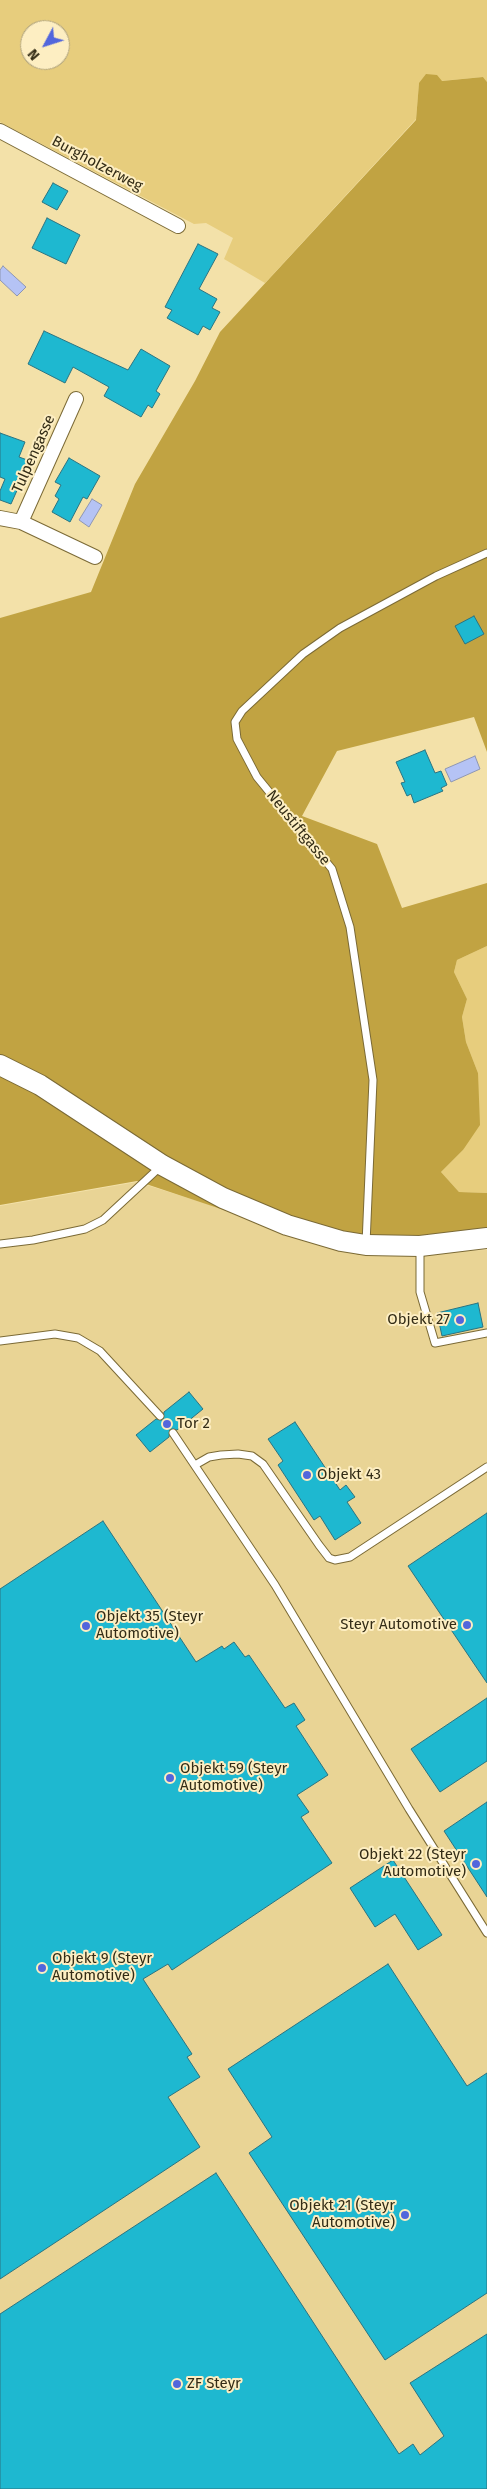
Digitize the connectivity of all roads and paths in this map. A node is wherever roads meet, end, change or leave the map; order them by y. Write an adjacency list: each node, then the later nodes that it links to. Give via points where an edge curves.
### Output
1 (0, 130): 2 (street, Burgholzerweg)
2 (178, 226)
3 (76, 399): 5 (street, Tulpengasse)
4 (0, 518): 5 (street)
5 (21, 522): 7 (street)
6 (487, 553): 12 (lane, Neustiftgasse, via 436,576 340,628 303,654 242,711 235,722 237,739 257,776 332,869 350,927 373,1080)
7 (96, 557)
8 (0, 1064): 9 (street, via 40,1085)
9 (162, 1165): 11 (lane, via 103,1220 85,1229); 12 (street, via 287,1226)
10 (487, 1238): 13 (street)
11 (0, 1244)
12 (366, 1244): 13 (street)
13 (420, 1246): 14 (lane, via 420,1292 435,1343)
14 (487, 1333)
15 (0, 1341): 16 (lane, via 55,1334 78,1338 100,1351)
16 (160, 1416)
17 (173, 1433): 18 (lane)
18 (195, 1465): 19 (lane, via 221,1455 252,1456 263,1464 329,1558 336,1560 350,1557); 20 (lane, via 275,1586)
19 (487, 1467)
20 (487, 1933)

